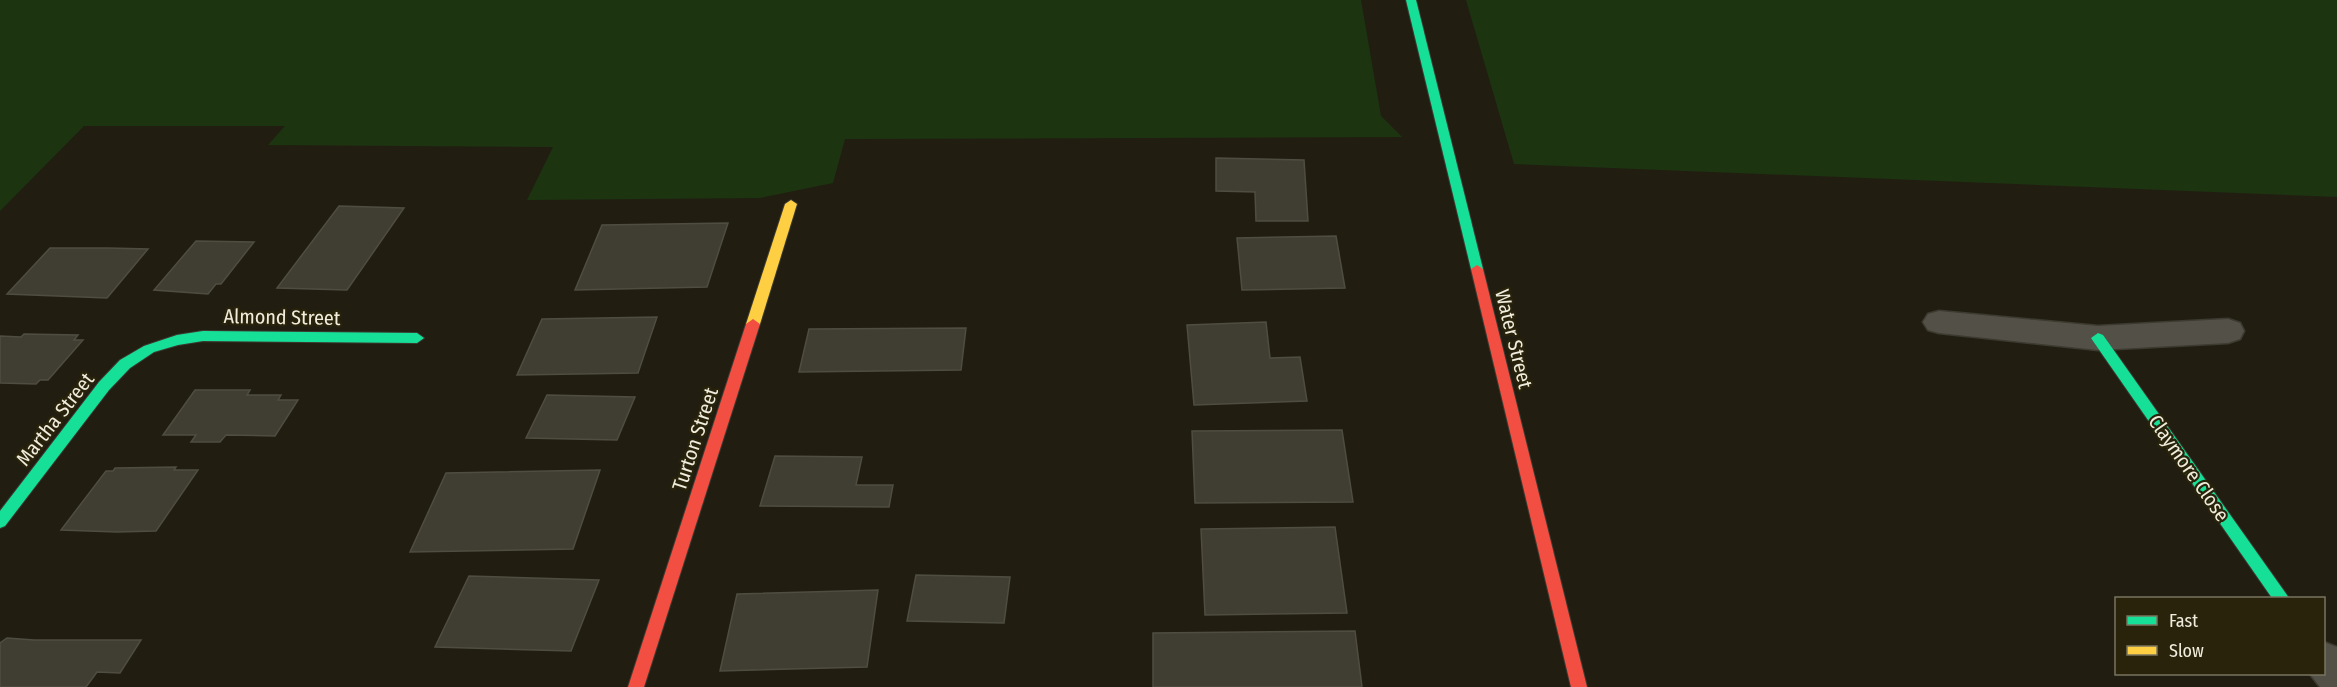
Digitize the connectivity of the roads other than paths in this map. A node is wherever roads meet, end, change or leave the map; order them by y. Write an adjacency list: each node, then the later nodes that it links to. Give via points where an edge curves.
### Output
1 (1412, 0): 13 (street, Water Street)
2 (791, 204): 12 (street, Turton Street)
3 (1939, 322): 6 (street)
4 (2228, 331): 6 (street)
5 (417, 338): 7 (street, Almond Street, via 203,336)
6 (2098, 338): 9 (street, Claymore Close)
7 (149, 349): 8 (street, Martha Street, via 125,364 104,386)
8 (0, 522)
9 (2280, 597)
10 (2325, 661): 11 (street)
11 (2337, 678)
12 (636, 687)
13 (1579, 687)

